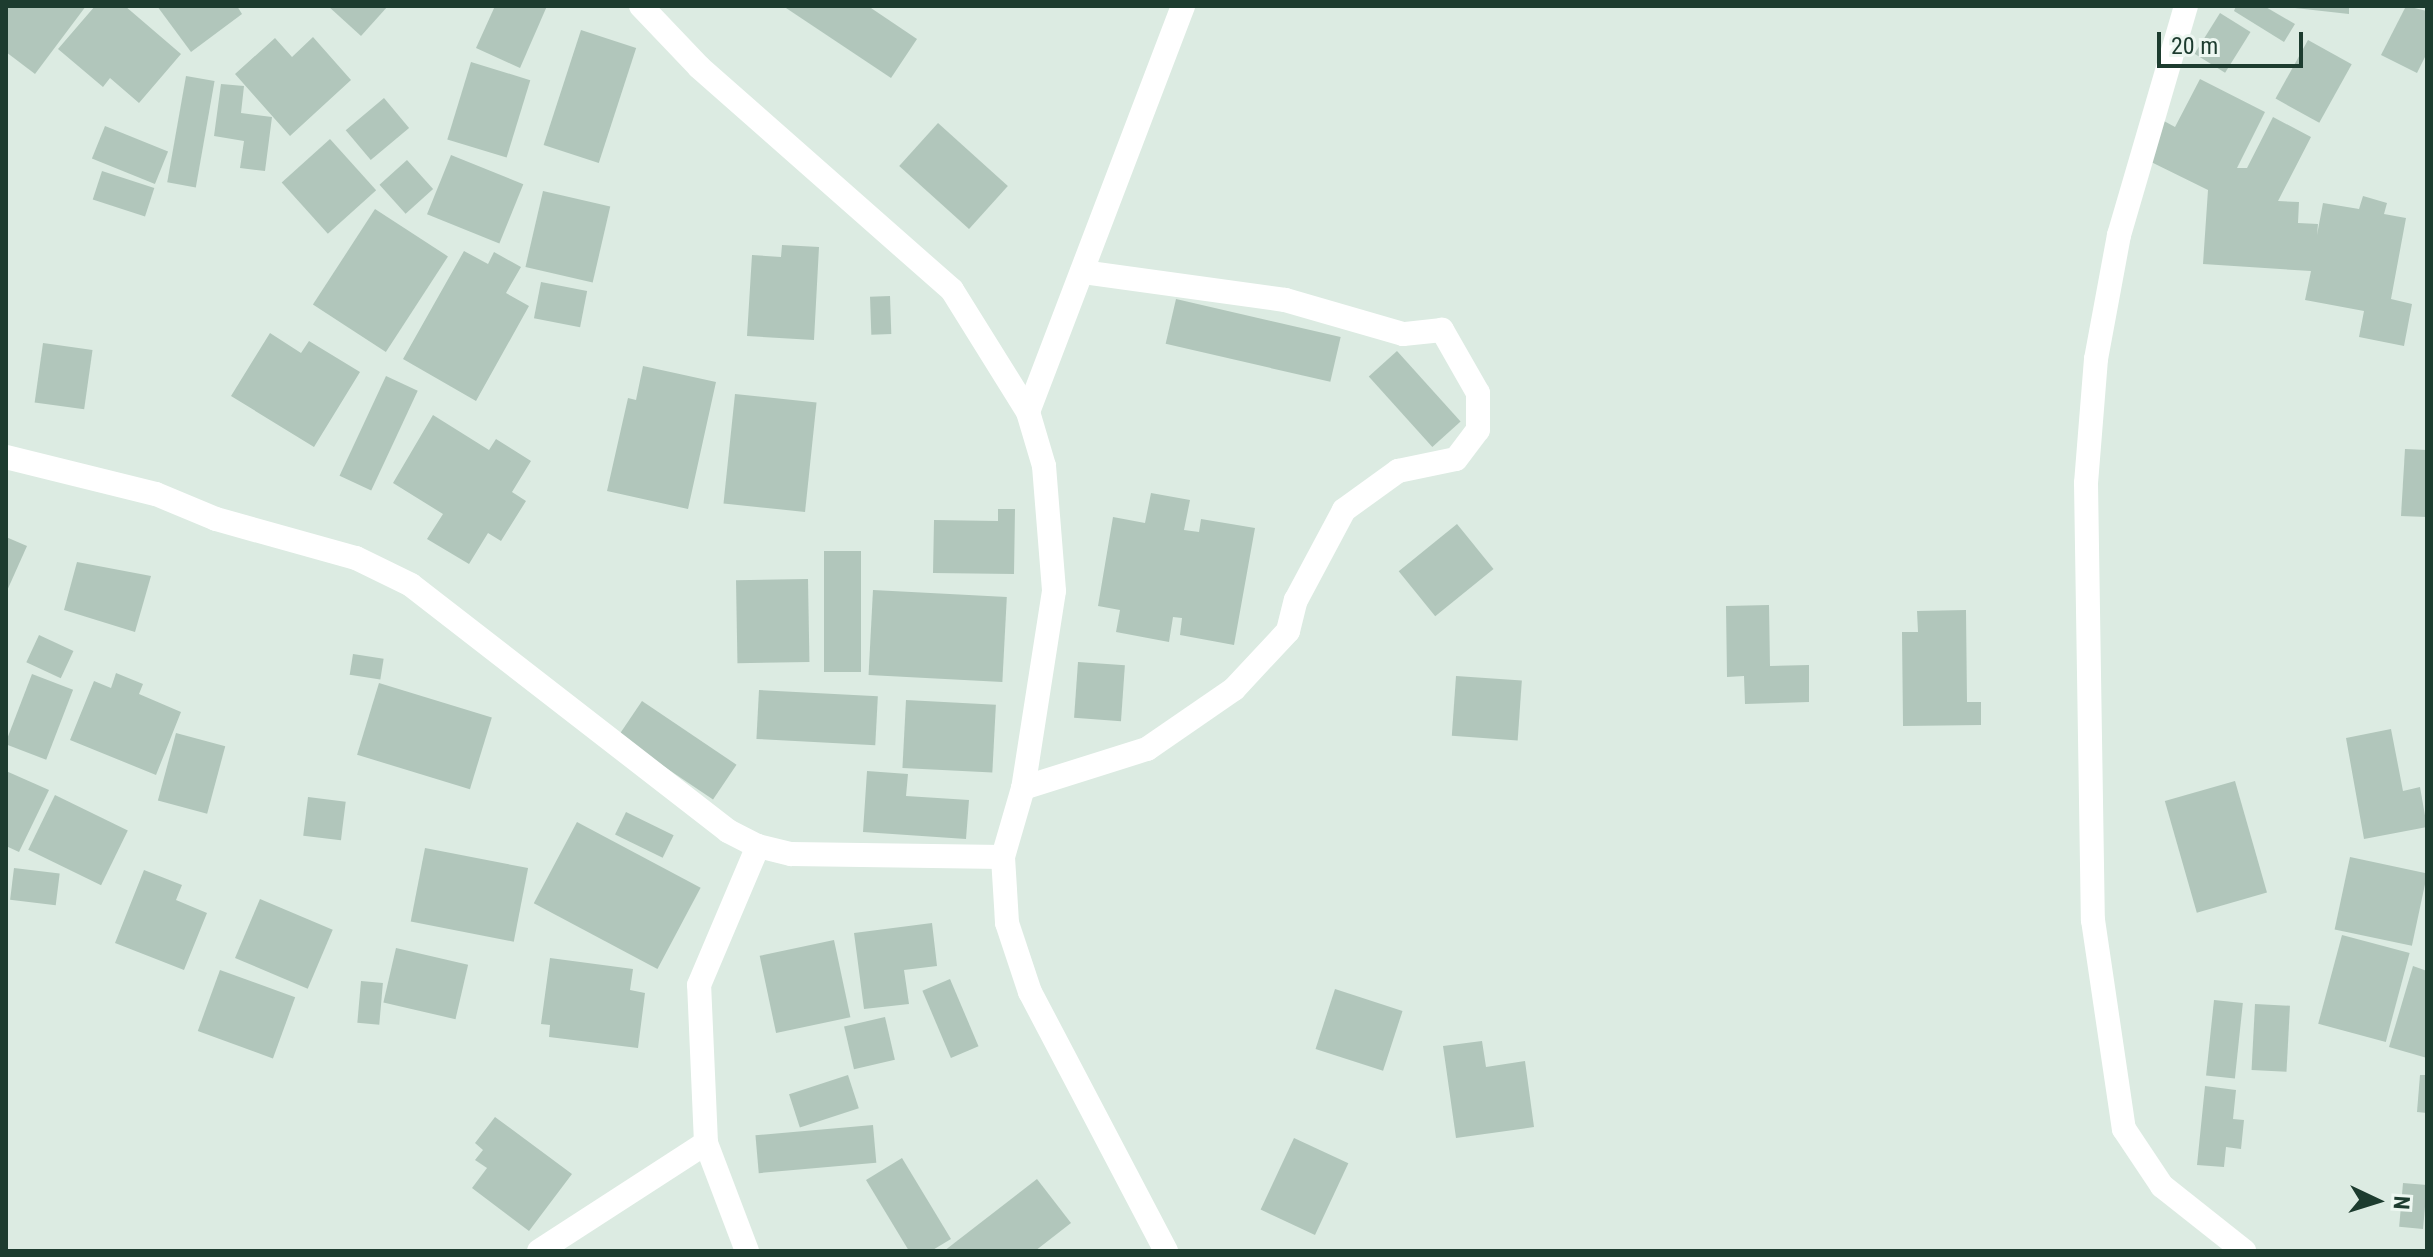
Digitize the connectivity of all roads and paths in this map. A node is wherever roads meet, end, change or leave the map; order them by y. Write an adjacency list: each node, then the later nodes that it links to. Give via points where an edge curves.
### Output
1 (641, 6): 5 (street, via 699,67 952,290)
2 (1183, 6): 4 (street)
3 (2186, 6): 14 (street, via 2126,205 2096,359 2086,483 2093,920 2124,1129 2162,1186)
4 (1082, 272): 5 (street); 7 (street, via 1285,300 1403,334 1442,330 1478,393 1478,430 1456,459 1398,471 1344,510 1296,600 1288,631 1234,689 1147,749)
5 (1028, 412): 7 (street, via 1044,466 1054,591)
6 (6, 457): 8 (street, via 156,494 216,519 356,558 411,585 728,831)
7 (1023, 788): 9 (street)
8 (758, 846): 9 (street, via 791,854); 10 (street, via 699,985)
9 (1003, 857): 13 (street, via 1007,923 1030,992)
10 (706, 1143): 11 (street); 12 (street)
11 (539, 1251)
12 (747, 1251)
13 (1166, 1251)
14 (2244, 1251)

